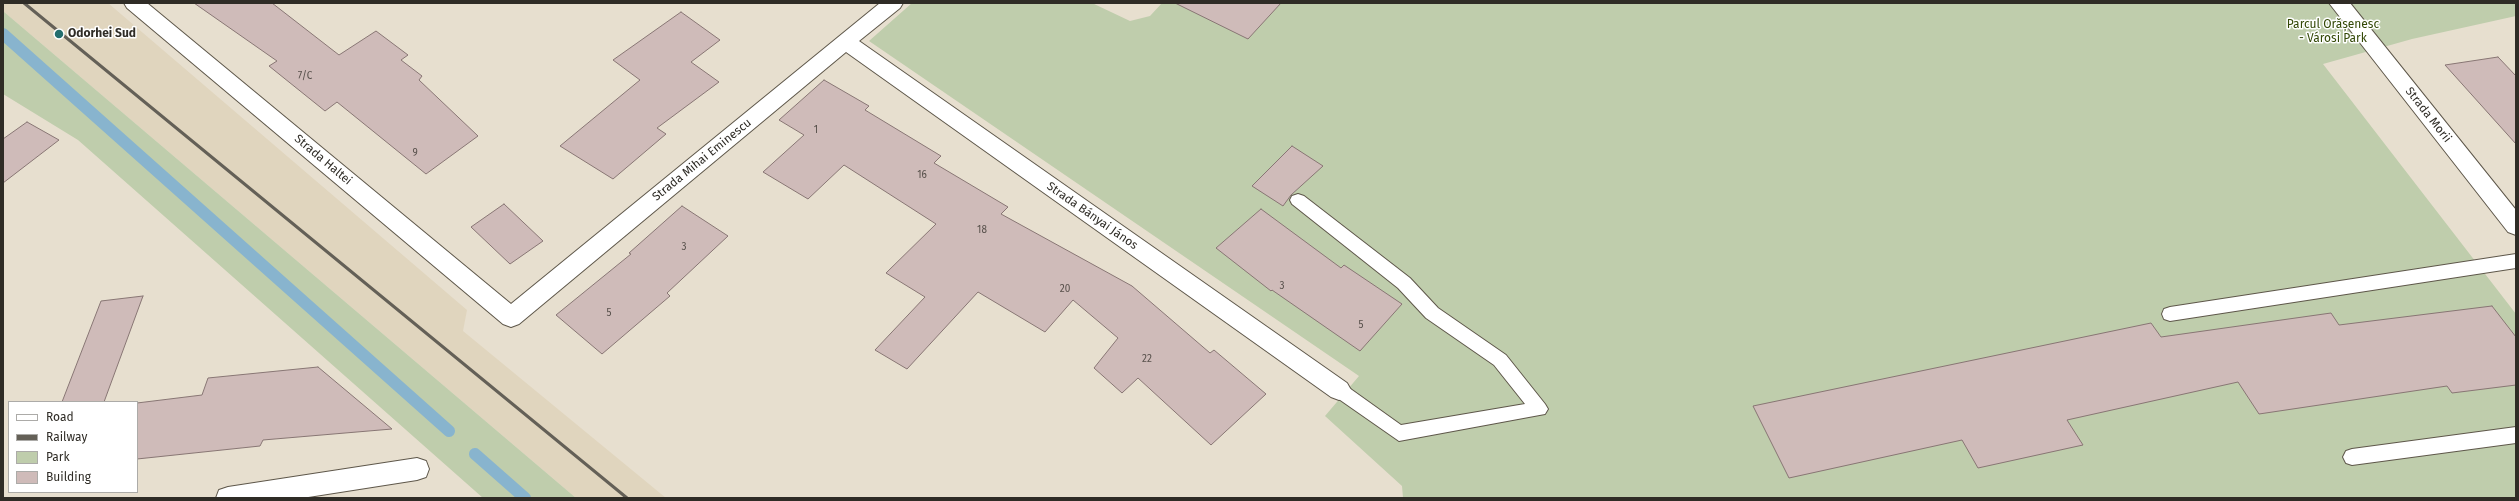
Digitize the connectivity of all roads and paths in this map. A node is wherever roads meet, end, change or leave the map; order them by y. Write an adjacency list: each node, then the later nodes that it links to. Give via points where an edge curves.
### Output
1 (134, 3): 9 (street, Strada Haltei)
2 (893, 3): 4 (street, Strada Mihai Eminescu)
3 (2339, 3): 6 (street, Strada Morii)
4 (846, 42): 9 (street, Strada Mihai Eminescu); 10 (street, Strada Bányai János)
5 (1298, 200): 10 (lane, via 1404,283 1432,313 1500,360 1539,409 1399,433)
6 (2516, 226)
7 (2516, 261): 8 (lane)
8 (2170, 314)
9 (511, 317)
10 (1339, 390)
11 (2516, 435): 12 (lane)
12 (2352, 457)
13 (417, 469): 14 (street)
14 (228, 498)

